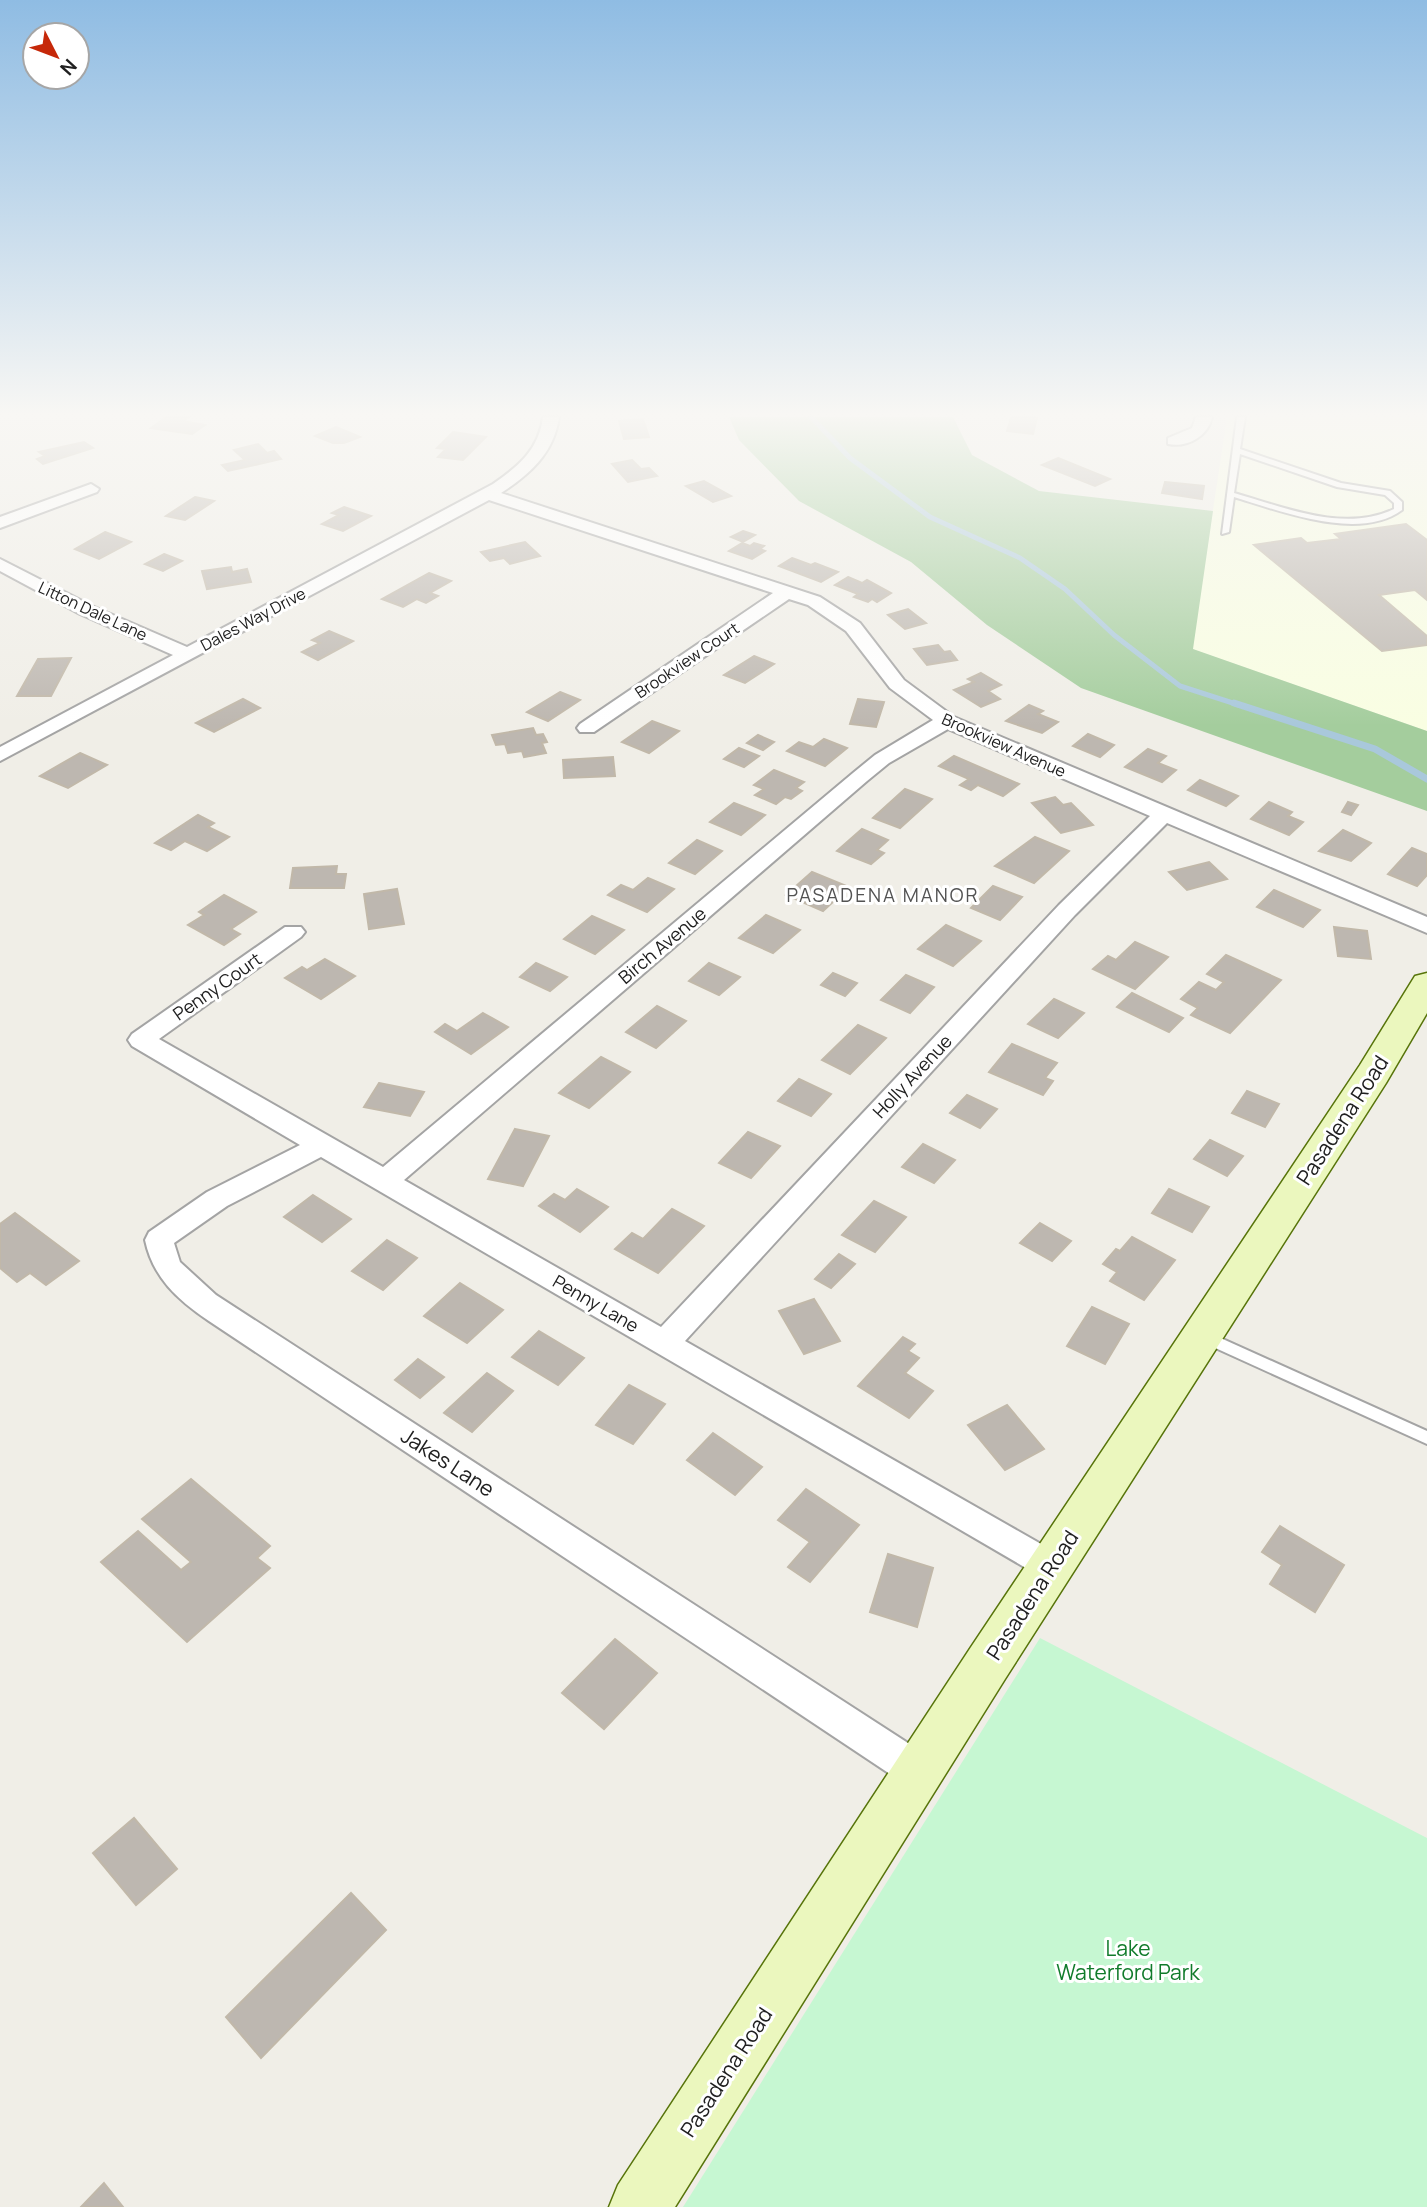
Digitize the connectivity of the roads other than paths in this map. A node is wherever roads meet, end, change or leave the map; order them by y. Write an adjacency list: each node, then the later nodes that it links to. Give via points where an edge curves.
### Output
1 (439, 520): 9 (street, Dales Way Drive)
2 (567, 520): 8 (street, Brookview Avenue)
3 (1227, 520): 6 (lane)
4 (1322, 520): 5 (lane)
5 (1353, 520)
6 (1225, 532)
7 (0, 564): 9 (street, Litton Dale Lane, via 76,605)
8 (787, 592): 10 (street, Brookview Avenue, via 814,601 853,626 897,684); 11 (street, Brookview Court)
9 (187, 654): 12 (street, Dales Way Drive)
10 (947, 721): 13 (street, Brookview Avenue); 19 (street, Birch Avenue, via 860,777)
11 (587, 727)
12 (0, 755)
13 (1164, 814): 14 (street, Brookview Avenue); 21 (street, Holly Avenue, via 1067,910)
14 (1427, 926)
15 (293, 932): 17 (street, Penny Court)
16 (1427, 984): 20 (main road, Pasadena Road)
17 (141, 1040): 18 (street, Penny Lane)
18 (324, 1144): 19 (street, Penny Lane); 24 (street, Jakes Lane, via 174,1226 159,1240 160,1255 172,1272 192,1292 246,1329)
19 (385, 1181): 21 (street, Penny Lane)
20 (1201, 1335): 22 (lane); 23 (main road, Pasadena Road)
21 (665, 1343): 23 (street, Penny Lane)
22 (1427, 1438)
23 (1050, 1567): 24 (main road, Pasadena Road)
24 (918, 1771): 25 (main road, Pasadena Road)
25 (640, 2207)

